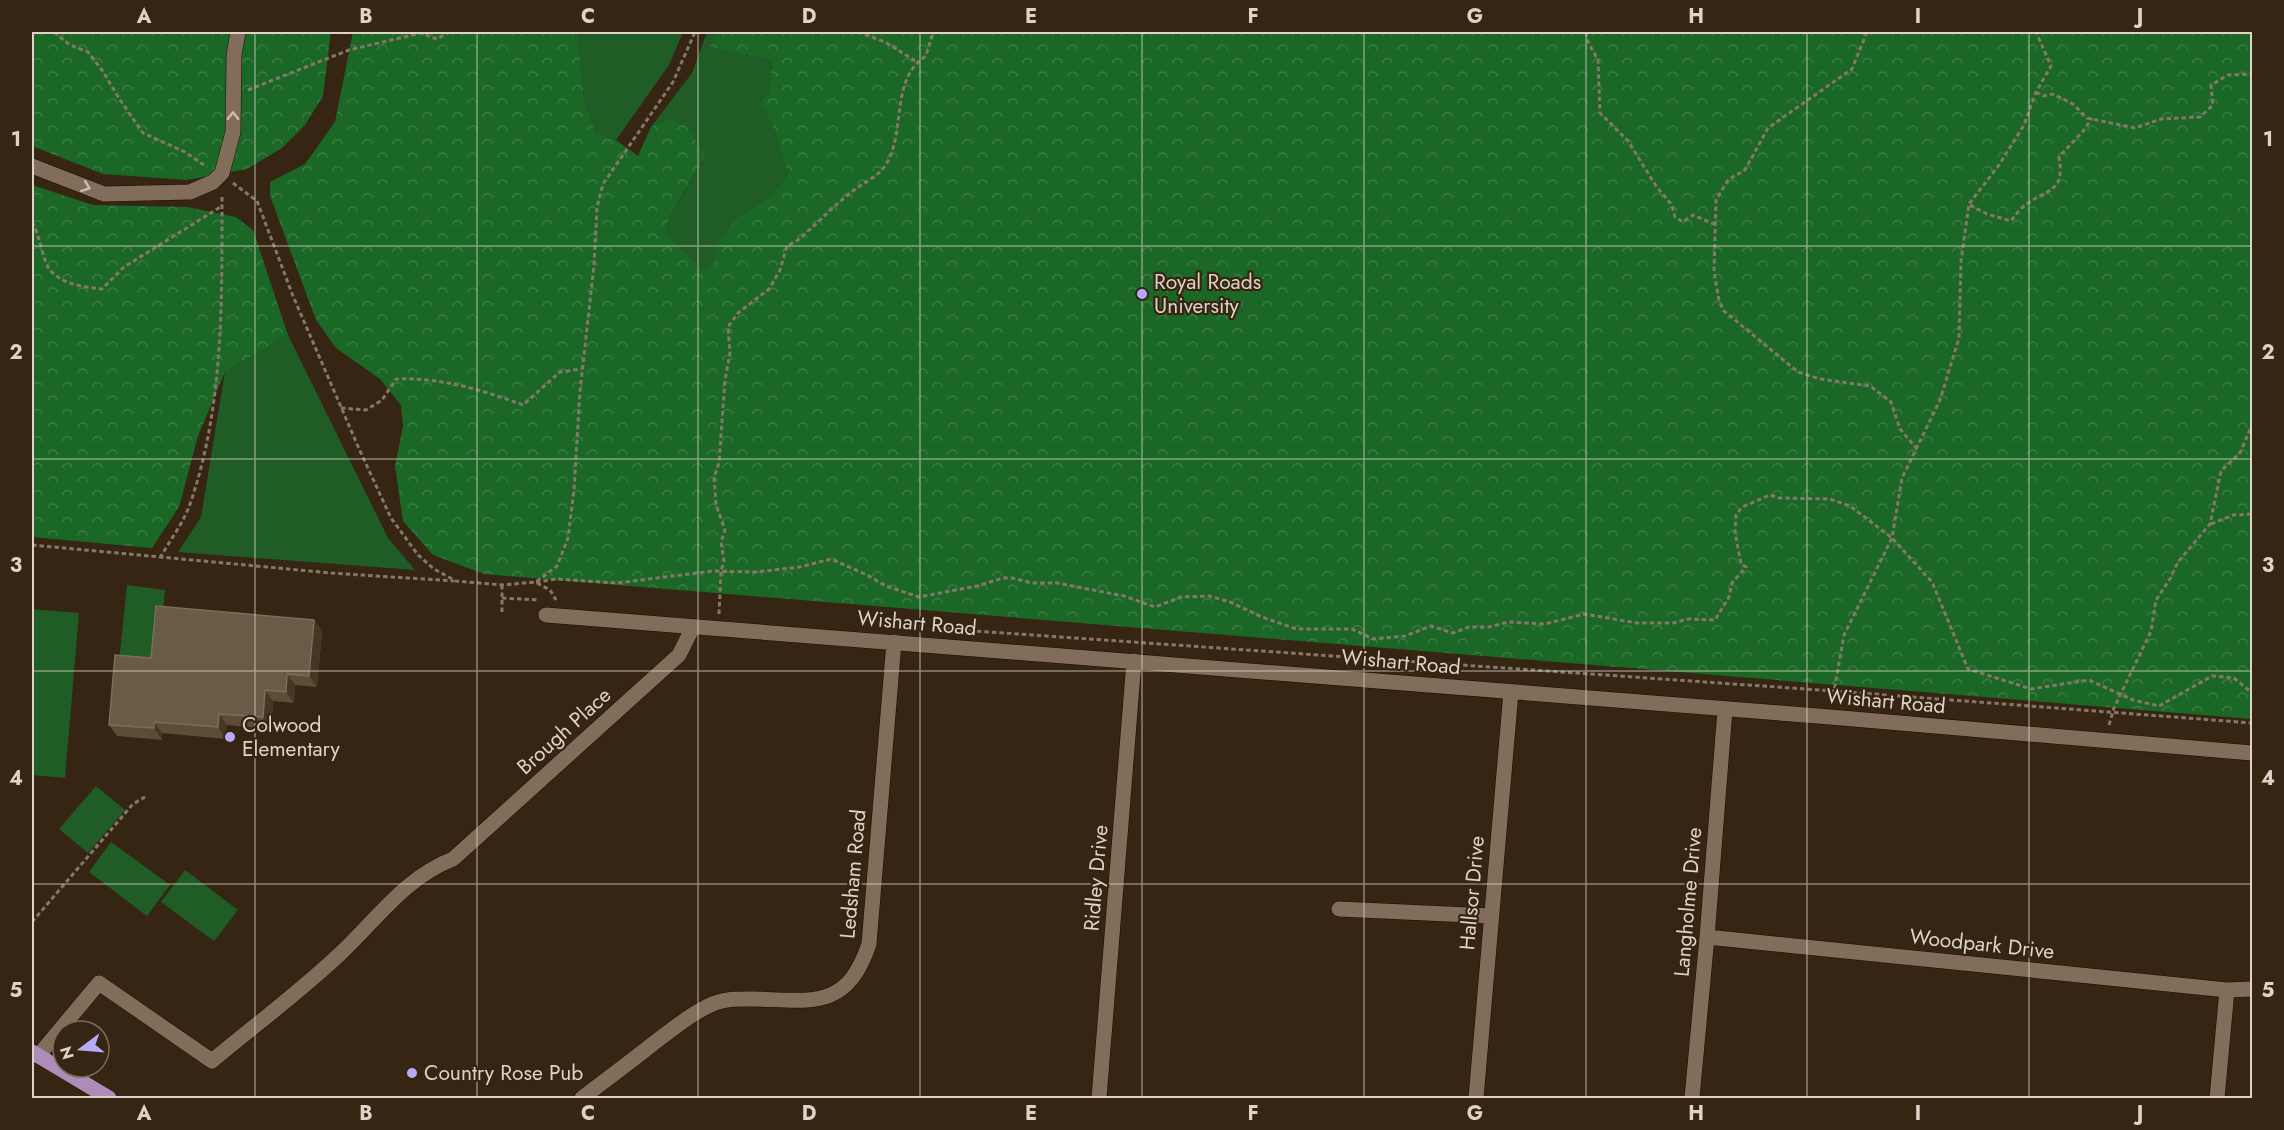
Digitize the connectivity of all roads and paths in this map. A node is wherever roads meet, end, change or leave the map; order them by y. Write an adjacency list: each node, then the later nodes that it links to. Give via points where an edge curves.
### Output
1 (54, 32): 16 (path, via 70,45 88,52 143,133)
2 (238, 32): 12 (street)
3 (449, 32): 12 (path, via 437,39 421,33 349,50 241,92)
4 (695, 32): 21 (path, via 673,82 603,184 597,207)
5 (858, 32): 10 (path, via 885,42)
6 (933, 32): 10 (path, via 926,56)
7 (1586, 32): 20 (path, via 1598,60 1600,113 1628,141 1672,205 1675,217 1683,222 1694,215)
8 (1867, 32): 20 (path, via 1852,69 1768,128 1745,170 1728,180 1716,200)
9 (2036, 32): 13 (path, via 2050,66)
10 (917, 62): 30 (path, via 900,98 888,162 874,179 857,188 787,246 769,289 738,313 728,327 730,353 719,463 714,477 716,505 725,530)
11 (2253, 74): 14 (path, via 2228,75 2211,85 2213,105 2200,117 2161,119 2135,128)
12 (233, 88): 16 (street, one-way to 12, via 233,132)
13 (2036, 92): 14 (path, via 2043,96 2053,94 2073,104 2086,118); 17 (path, via 2024,125)
14 (2092, 118): 17 (path, via 2060,157 2062,173 2055,188 2022,207 2011,221)
15 (32, 166): 16 (street, one-way to 16, via 104,194 190,192 213,182)
16 (222, 173): 18 (path); 22 (path, via 257,201)
17 (1969, 204): 24 (path, via 1961,261 1959,338 1940,400)
18 (222, 206): 19 (path, via 124,267 102,289 75,286 49,270); 29 (path, via 218,346 209,429 191,503)
19 (32, 222)
20 (1716, 225): 24 (path, via 1714,271 1724,311 1798,372 1870,386 1891,402 1899,429)
21 (582, 369): 22 (path, via 560,372 522,405 486,391 420,378 396,379 382,400 366,410); 32 (path, via 568,538 557,566)
22 (341, 408): 31 (path, via 391,518 418,555)
23 (2253, 425): 26 (path, via 2240,453 2221,471)
24 (1917, 448): 27 (path, via 1902,478)
25 (2253, 514): 26 (path, via 2233,515)
26 (2210, 524): 45 (path, via 2178,562 2156,600 2151,631)
27 (1892, 538): 30 (path, via 1850,506 1830,498 1770,495 1742,507 1736,515 1739,554 1746,567 1732,583 1715,621 1637,623 1584,614 1545,624 1508,622 1454,633 1431,626 1405,636 1373,639 1352,629 1296,629 1209,596 1181,597 1155,607 1124,596 1057,583 1003,578 919,597 831,559 756,572); 42 (path, via 1844,635); 45 (path, via 1932,582 1968,669 2031,689 2089,680)
28 (32, 545): 29 (path)
29 (160, 558): 31 (path)
30 (721, 571): 32 (path, via 617,583 557,579); 38 (path)
31 (456, 581): 33 (path)
32 (536, 582): 33 (path); 34 (path, via 550,590 557,602)
33 (502, 585): 34 (path)
34 (502, 598): 35 (path)
35 (502, 612)
36 (546, 615): 37 (street, Wishart Road)
37 (693, 627): 38 (street, Wishart Road); 59 (street, Brough Place, via 678,655 453,859 435,866 388,904 342,952 212,1061 99,983)
38 (718, 628): 40 (street, Wishart Road)
39 (929, 628): 42 (path)
40 (894, 642): 41 (street, Wishart Road); 61 (street, Ledsham Road, via 869,944 861,967 833,995 811,1000 734,999 716,1003 688,1017)
41 (1134, 661): 43 (street, Wishart Road); 62 (street, Ridley Drive)
42 (1834, 691): 47 (path); 48 (path)
43 (1511, 692): 46 (street, Wishart Road); 54 (street, Hallsor Drive)
44 (2253, 693): 45 (path, via 2234,678 2212,676 2159,706)
45 (2121, 694): 47 (path)
46 (1725, 710): 48 (street, Wishart Road); 56 (street, Langholme Drive)
47 (2113, 711): 49 (path); 50 (path)
48 (1830, 717): 50 (street, Wishart Road)
49 (2253, 723)
50 (2106, 741): 51 (street, Wishart Road)
51 (2253, 753)
52 (145, 797): 55 (path, via 133,804)
53 (1339, 909): 54 (street)
54 (1491, 916): 63 (street, Hallsor Drive)
55 (32, 922)
56 (1707, 938): 58 (street, Woodpark Drive); 64 (street, Langholme Drive)
57 (2253, 989): 58 (street, Woodpark Drive)
58 (2227, 990): 65 (street)
59 (35, 1054): 60 (main road)
60 (109, 1098)
61 (582, 1098)
62 (1099, 1098)
63 (1476, 1098)
64 (1692, 1098)
65 (2217, 1098)

